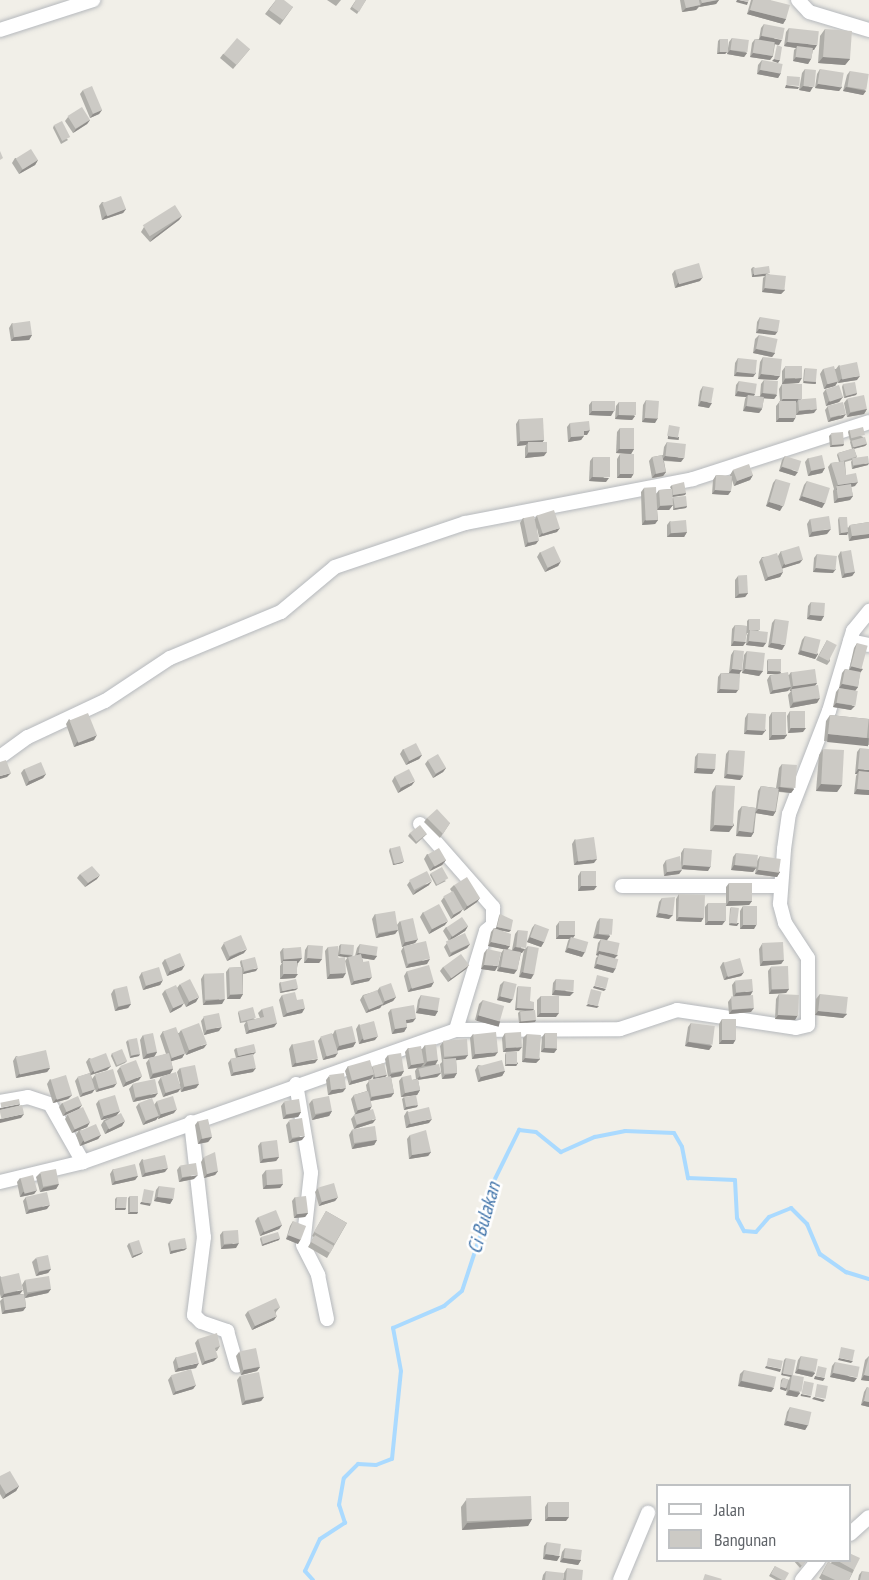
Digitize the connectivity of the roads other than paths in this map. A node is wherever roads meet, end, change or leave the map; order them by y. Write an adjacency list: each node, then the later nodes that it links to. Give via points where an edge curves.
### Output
1 (93, 0): 3 (street)
2 (798, 0): 4 (street, via 809,12)
3 (0, 30)
4 (869, 30)
5 (869, 422): 9 (street, via 693,479 465,523 335,567 281,612 170,658 105,701 27,737)
6 (869, 612): 7 (street)
7 (850, 641): 8 (street); 11 (street, via 829,711 789,814)
8 (869, 645)
9 (0, 757)
10 (420, 824): 13 (street, via 493,907 493,926 486,931)
11 (780, 885): 12 (street); 13 (street, via 785,923 808,958 811,1017 802,1028 677,1010 620,1029)
12 (622, 886)
13 (456, 1030): 14 (street)
14 (296, 1084): 16 (street); 19 (street, via 310,1173 303,1245 318,1275)
15 (0, 1101): 17 (street, via 28,1097 50,1104)
16 (191, 1122): 17 (street); 20 (street, via 204,1237 194,1315 201,1322 227,1331)
17 (83, 1162): 18 (street)
18 (0, 1182)
19 (327, 1319)
20 (237, 1366)
21 (648, 1514): 25 (street)
22 (869, 1517): 23 (street)
23 (851, 1532)
24 (816, 1562): 26 (street)
25 (620, 1580)
26 (802, 1580)

